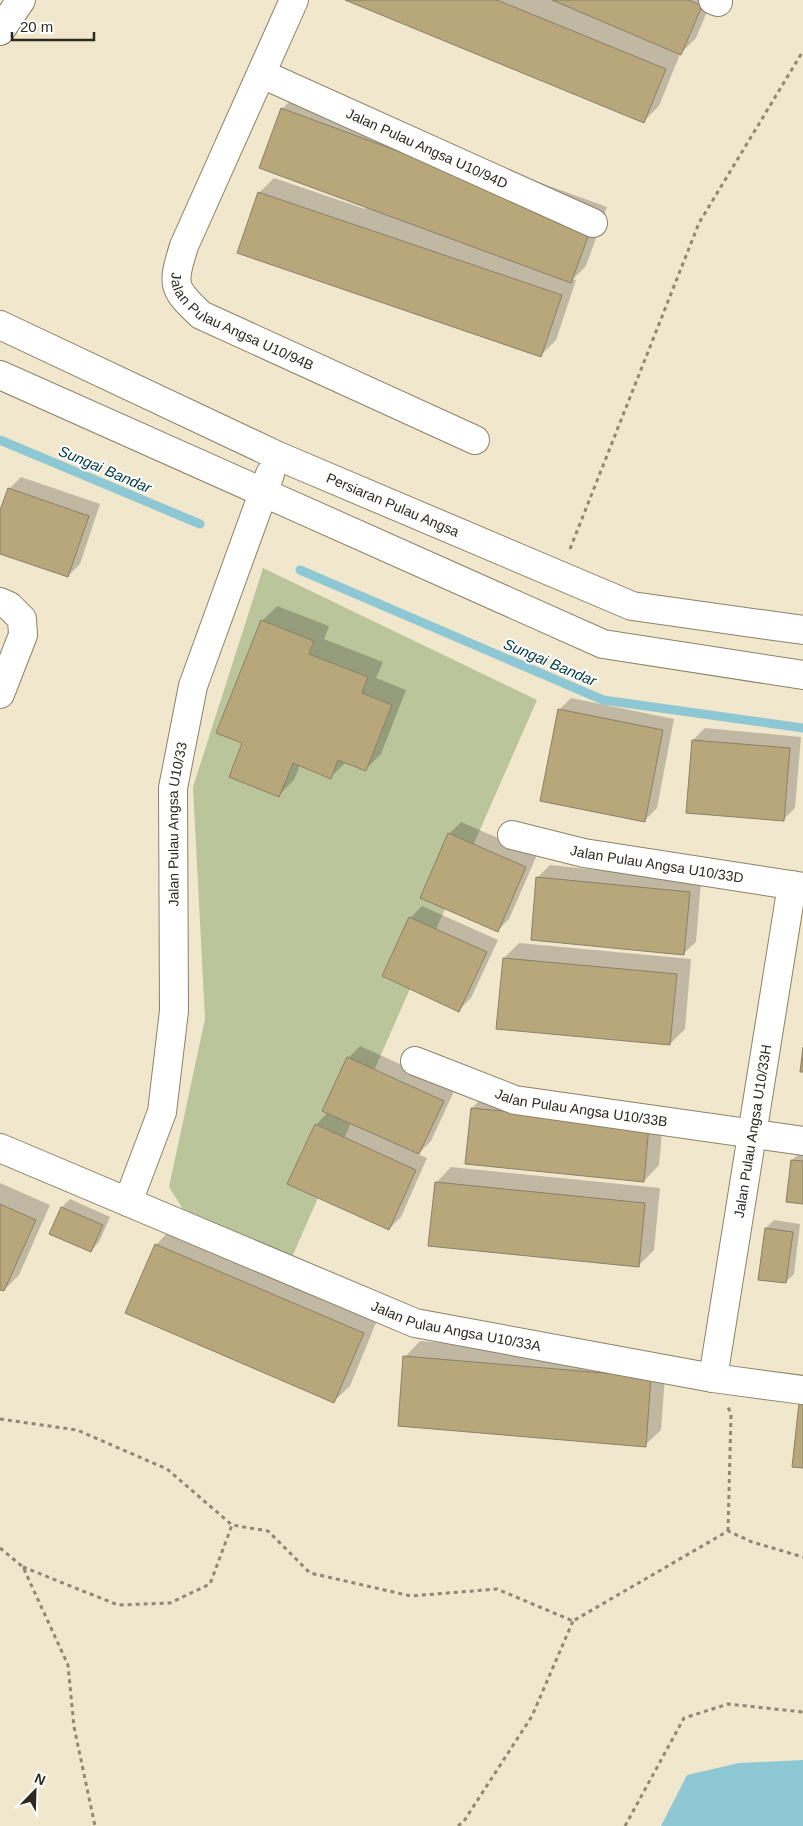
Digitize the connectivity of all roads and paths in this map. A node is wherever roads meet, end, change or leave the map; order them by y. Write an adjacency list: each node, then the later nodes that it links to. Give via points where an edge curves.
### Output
1 (21, 0): 3 (street)
2 (294, 0): 5 (street, Jalan Pulau Angsa U10/94B)
3 (0, 31)
4 (803, 51): 12 (path, via 699,223)
5 (262, 74): 6 (street, Jalan Pulau Angsa U10/94D); 9 (street, Jalan Pulau Angsa U10/94B, via 184,246 176,273 180,295 201,315)
6 (593, 223)
7 (0, 324): 10 (street, Persiaran Pulau Angsa)
8 (0, 375): 11 (street)
9 (475, 440)
10 (278, 456): 11 (street, Jalan Pulau Angsa U10/33); 12 (street, Persiaran Pulau Angsa)
11 (262, 490): 15 (street, via 603,644); 23 (street, Jalan Pulau Angsa U10/33, via 193,686 172,788 174,1010 162,1112)
12 (559, 576): 14 (street, Persiaran Pulau Angsa, via 632,606)
13 (0, 602): 16 (street, via 22,619 23,635)
14 (803, 630)
15 (803, 675)
16 (0, 694)
17 (512, 835): 18 (street, Jalan Pulau Angsa U10/33D, via 584,853)
18 (797, 886): 20 (street, Jalan Pulau Angsa U10/33H)
19 (414, 1061): 20 (street, Jalan Pulau Angsa U10/33B, via 515,1100)
20 (752, 1133): 21 (street, Jalan Pulau Angsa U10/33B); 24 (street, Jalan Pulau Angsa U10/33H)
21 (803, 1141)
22 (0, 1148): 23 (street, Jalan Pulau Angsa U10/33A)
23 (128, 1202): 24 (street, Jalan Pulau Angsa U10/33A, via 415,1323)
24 (713, 1378): 25 (street, Jalan Pulau Angsa U10/33A); 28 (path, via 731,1414)
25 (803, 1390)
26 (0, 1420): 27 (path, via 77,1430 167,1469)
27 (232, 1525): 31 (path, via 210,1584 170,1603 118,1605); 32 (path, via 268,1531 310,1573 411,1596 498,1589)
28 (728, 1531): 30 (path, via 752,1542); 32 (path)
29 (0, 1548): 31 (path)
30 (803, 1557)
31 (23, 1567): 34 (path, via 68,1664 74,1727)
32 (573, 1621): 35 (path, via 532,1716 464,1822)
33 (803, 1712): 36 (path, via 728,1704 684,1718)
34 (96, 1826)
35 (458, 1826)
36 (625, 1826)

